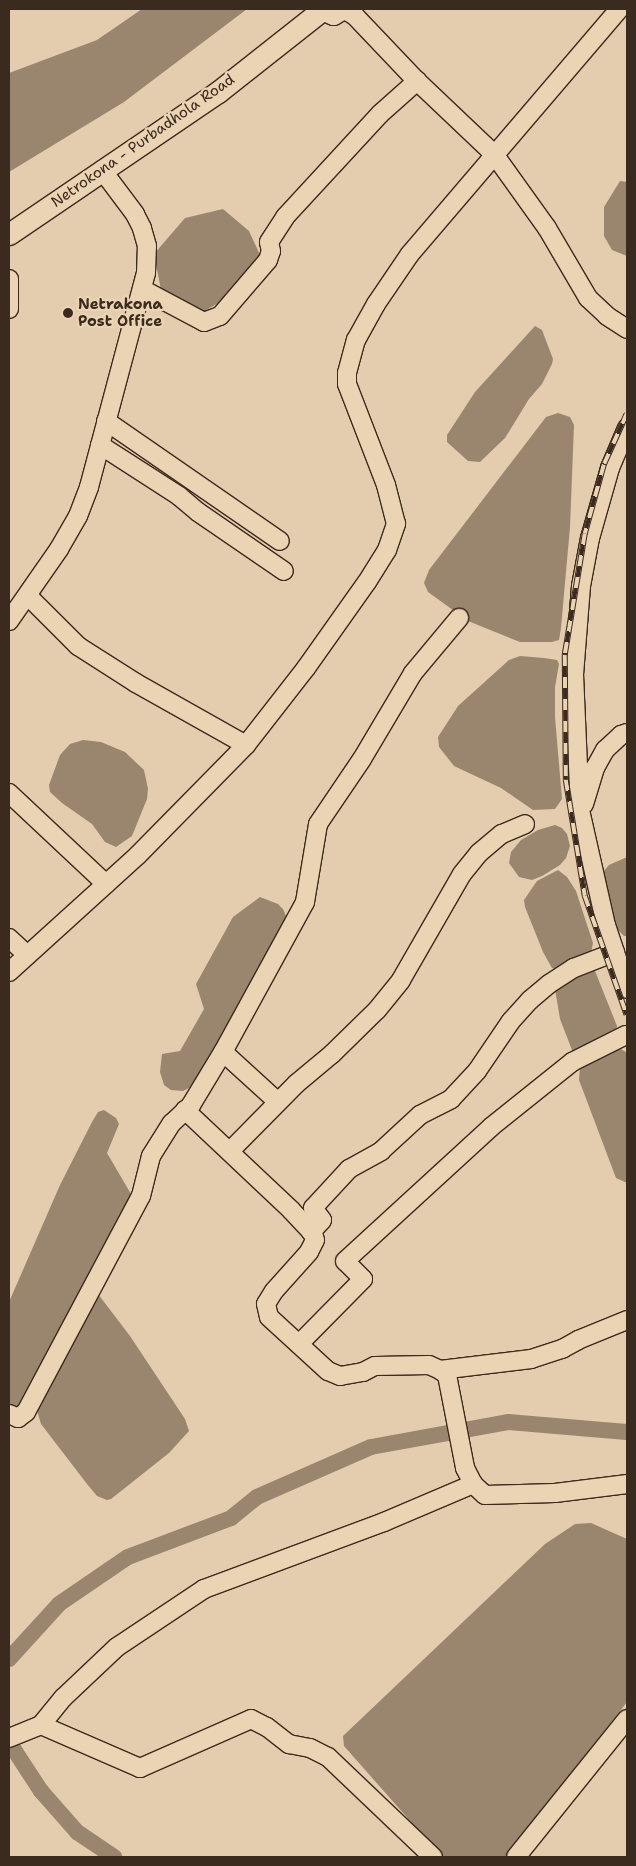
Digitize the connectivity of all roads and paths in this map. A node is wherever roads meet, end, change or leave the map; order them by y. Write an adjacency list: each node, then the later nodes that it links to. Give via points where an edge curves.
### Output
1 (322, 9): 2 (main road, via 333,14); 6 (main road, Netrokona - Purbadhola Road, via 218,92)
2 (342, 9): 4 (street, via 355,16)
3 (619, 9): 5 (street)
4 (417, 81): 5 (street); 9 (street, via 380,114 285,217 269,242 268,260 220,316 204,322)
5 (494, 154): 11 (street, via 547,228 588,298); 21 (street, via 410,254 356,340 347,384 394,508 396,524 393,537 367,582)
6 (102, 170): 7 (main road, Netrokona - Purbadhola Road); 9 (street, via 135,214 145,236 148,259)
7 (9, 234)
8 (9, 279): 10 (street)
9 (142, 289): 12 (street)
10 (9, 309)
11 (627, 329)
12 (106, 421): 14 (street); 15 (street)
13 (627, 428): 23 (street, via 610,468 590,538 582,586 574,674)
14 (100, 445): 16 (street, via 165,486); 17 (street, via 78,516)
15 (280, 541)
16 (284, 571)
17 (28, 596): 19 (street); 21 (street, via 78,646)
18 (459, 618): 32 (street, via 413,673 362,759 318,824 306,902)
19 (9, 621)
20 (627, 733): 23 (street, via 605,750)
21 (246, 745): 25 (street)
22 (9, 793): 25 (street)
23 (580, 810): 27 (street)
24 (525, 824): 33 (street, via 502,834 478,853 462,874 401,980 377,1010)
25 (106, 884): 28 (street)
26 (9, 938): 28 (street)
27 (615, 952): 30 (street); 36 (street, via 574,968 530,1000 511,1021 477,1071 451,1099 420,1115 381,1151 349,1169 313,1208 322,1220)
28 (27, 955): 29 (street)
29 (9, 972)
30 (627, 990)
31 (626, 1035): 38 (street, via 572,1062 491,1127 351,1255 345,1261 363,1279)
32 (223, 1052): 33 (street); 34 (street)
33 (278, 1102): 35 (street)
34 (185, 1110): 35 (street); 40 (street, via 172,1123 151,1156 141,1196 26,1412 18,1418)
35 (230, 1151): 36 (street)
36 (311, 1232): 38 (street, via 315,1240 313,1245 266,1304 270,1317)
37 (627, 1320): 39 (street, via 531,1359)
38 (299, 1344): 39 (street, via 328,1371 340,1376 364,1372 375,1366 429,1365)
39 (444, 1372): 41 (street, via 465,1468)
40 (9, 1414)
41 (473, 1484): 42 (street, via 485,1495 556,1493); 44 (street, via 384,1522 204,1589 117,1647 63,1698)
42 (627, 1484)
43 (627, 1719): 47 (street)
44 (42, 1725): 45 (street); 46 (street, via 140,1768 251,1719 289,1744 310,1748 328,1757)
45 (9, 1738)
46 (433, 1857)
47 (516, 1857)

